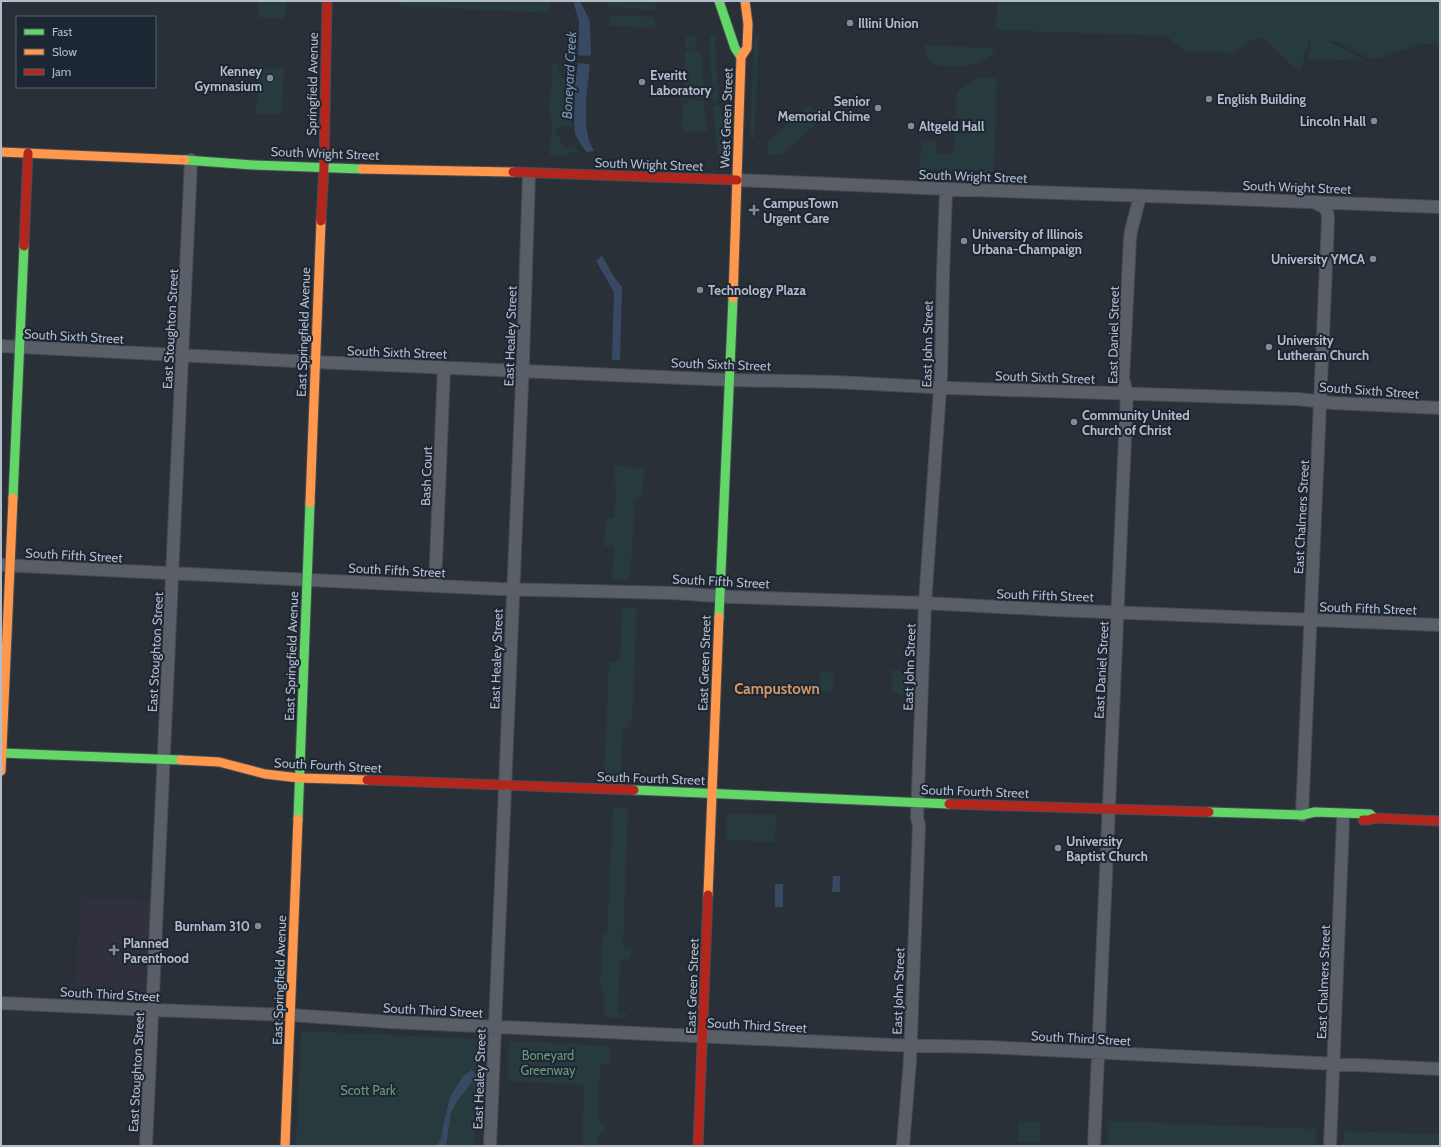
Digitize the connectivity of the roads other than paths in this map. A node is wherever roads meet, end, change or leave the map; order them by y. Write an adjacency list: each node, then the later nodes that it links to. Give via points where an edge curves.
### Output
1 (327, 1): 8 (street, Springfield Avenue)
2 (718, 1): 4 (street, West Green Street)
3 (745, 1): 4 (street, West Green Street, via 748,24 747,48)
4 (741, 58): 10 (street, West Green Street)
5 (1, 152): 6 (street, South Wright Street)
6 (28, 153): 7 (street, South Wright Street); 18 (street)
7 (191, 160): 8 (street, South Wright Street); 19 (street, East Stoughton Street)
8 (324, 167): 9 (street, South Wright Street); 20 (street, East Springfield Avenue)
9 (529, 174): 10 (street, South Wright Street); 22 (street, East Healey Street)
10 (737, 180): 11 (street, South Wright Street); 23 (street, East Green Street)
11 (946, 189): 12 (street, South Wright Street); 24 (street, East John Street)
12 (1140, 196): 13 (street, South Wright Street); 25 (street, East Daniel Street, via 1130,239 1124,379)
13 (1315, 203): 14 (street, South Wright Street); 16 (street, via 1325,208)
14 (1340, 203): 15 (street, South Wright Street); 16 (street)
15 (1440, 207)
16 (1328, 220): 26 (street, East Chalmers Street)
17 (1, 346): 18 (street, South Sixth Street)
18 (20, 347): 19 (street, South Sixth Street); 28 (street)
19 (183, 356): 20 (street, South Sixth Street); 29 (street, East Stoughton Street)
20 (315, 362): 21 (street, South Sixth Street); 30 (street, East Springfield Avenue)
21 (444, 368): 22 (street, South Sixth Street); 31 (street, Bash Court)
22 (522, 371): 23 (street, South Sixth Street); 32 (street, East Healey Street)
23 (730, 380): 24 (street, South Sixth Street); 33 (street, East Green Street)
24 (941, 387): 25 (street, South Sixth Street); 34 (street, East John Street)
25 (1127, 393): 26 (street, South Sixth Street); 35 (street, East Daniel Street)
26 (1320, 401): 27 (street, South Sixth Street); 36 (street, East Chalmers Street)
27 (1440, 408)
28 (6, 566): 29 (street, South Fifth Street); 38 (street)
29 (173, 574): 30 (street, South Fifth Street); 39 (street, East Stoughton Street)
30 (306, 580): 31 (street, South Fifth Street); 41 (street, East Springfield Avenue)
31 (435, 586): 32 (street, South Fifth Street)
32 (513, 589): 33 (street, South Fifth Street); 42 (street, East Healey Street)
33 (719, 596): 34 (street, South Fifth Street); 43 (street, East Green Street)
34 (925, 603): 35 (street, South Fifth Street); 44 (street, East John Street)
35 (1117, 612): 36 (street, South Fifth Street); 45 (street, East Daniel Street)
36 (1310, 620): 37 (street, South Fifth Street); 46 (street, East Chalmers Street)
37 (1440, 625)
38 (1, 753): 39 (street, South Fourth Street); 40 (street)
39 (164, 760): 41 (street, South Fourth Street, via 219,762 265,774); 51 (street, East Stoughton Street)
40 (1, 771)
41 (299, 778): 42 (street, South Fourth Street); 52 (street, East Springfield Avenue)
42 (505, 786): 43 (street, South Fourth Street); 53 (street, East Healey Street)
43 (713, 793): 44 (street, South Fourth Street); 54 (street, East Green Street)
44 (918, 803): 45 (street, South Fourth Street); 55 (street, East John Street)
45 (1108, 808): 46 (street, South Fourth Street); 56 (street, East Daniel Street)
46 (1302, 815): 47 (street, South Fourth Street, via 1315,812 1370,814); 48 (street, South Fourth Street, via 1314,819)
47 (1374, 818): 48 (street, South Fourth Street); 49 (street, South Fourth Street)
48 (1343, 820): 57 (street, East Chalmers Street)
49 (1440, 821)
50 (1, 1002): 51 (street, South Third Street)
51 (153, 1010): 52 (street, South Third Street); 59 (street, East Stoughton Street)
52 (290, 1015): 53 (street, South Third Street); 60 (street, East Springfield Avenue)
53 (495, 1027): 54 (street, South Third Street); 61 (street, East Healey Street)
54 (703, 1036): 55 (street, South Third Street); 62 (street, East Green Street)
55 (910, 1046): 56 (street, South Third Street); 63 (street, East John Street)
56 (1097, 1052): 57 (street, South Third Street); 64 (street, East Daniel Street)
57 (1333, 1064): 58 (street, South Third Street); 65 (street, East Chalmers Street)
58 (1440, 1068)
59 (146, 1146)
60 (285, 1146)
61 (490, 1146)
62 (698, 1146)
63 (903, 1146)
64 (1094, 1146)
65 (1330, 1146)

